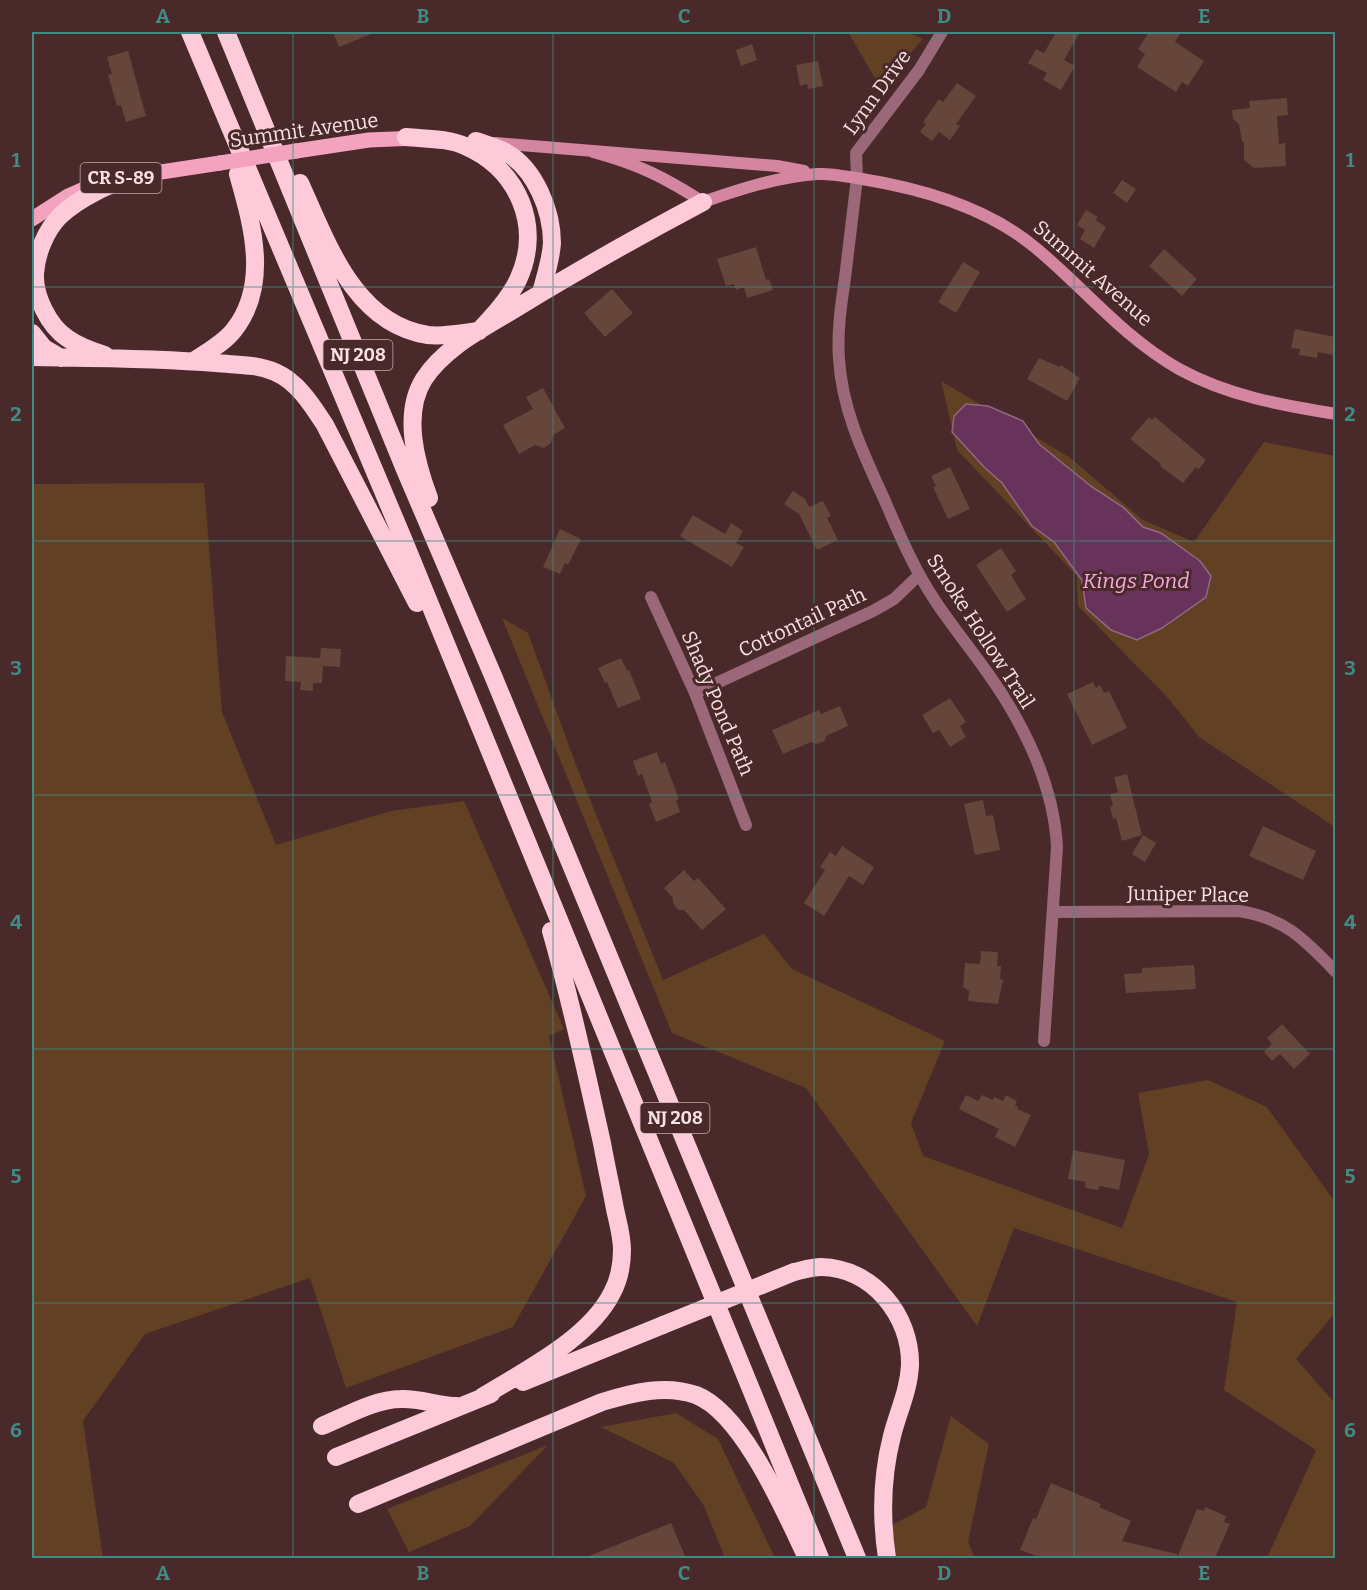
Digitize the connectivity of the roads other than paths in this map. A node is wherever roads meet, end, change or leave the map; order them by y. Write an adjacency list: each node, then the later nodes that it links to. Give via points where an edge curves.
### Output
1 (190, 32): 4 (highway, NJ 208)
2 (227, 32): 14 (highway, via 328,243 364,300 402,329 430,335); 23 (highway, NJ 208)
3 (942, 32): 10 (street, Lynn Drive, via 919,70 856,153)
4 (219, 105): 19 (highway, via 250,216 255,270 252,291 234,330); 25 (highway, NJ 208)
5 (406, 137): 6 (main road, Summit Avenue / CR S-89); 9 (main road, Summit Avenue / CR S-89, bridge); 14 (highway, via 463,145 491,159 523,203 528,248 522,270 506,301)
6 (476, 141): 7 (street, Summit Avenue / CR S-89); 13 (highway, via 509,154 526,169 540,193 552,241)
7 (593, 152): 8 (street, Summit Avenue / CR S-89, via 777,166); 11 (street, Summit Avenue / CR S-89, via 653,172)
8 (820, 174): 10 (street, Summit Avenue / CR S-89); 11 (street, Summit Avenue / CR S-89, via 743,188)
9 (132, 176): 12 (main road, Summit Avenue / CR S-89, via 96,184); 18 (highway, via 86,198 59,217 39,252 35,275 39,298 50,320 67,338)
10 (857, 178): 20 (street, Summit Avenue / CR S-89, via 916,189 1006,226 1036,248 1120,327 1150,350 1212,385 1250,398); 21 (street, Smoke Hollow Trail, via 838,327 843,392 863,451)
11 (703, 202): 13 (highway)
12 (32, 219)
13 (541, 293): 14 (highway)
14 (479, 331): 23 (highway, via 456,346 423,381 414,406 413,426 422,478)
15 (32, 333): 17 (highway, via 44,348)
16 (32, 357): 17 (highway)
17 (61, 358): 18 (highway)
18 (121, 359): 19 (highway)
19 (194, 361): 25 (highway, via 275,372 309,401 373,515)
20 (1335, 414)
21 (919, 575): 24 (street, Cottontail Path, via 894,599 873,611); 28 (street, Smoke Hollow Trail, via 1009,707 1043,778 1056,825)
22 (651, 597): 24 (street, Shady Pond Path)
23 (494, 678): 38 (highway, NJ 208)
24 (695, 693): 26 (street, Shady Pond Path)
25 (481, 730): 27 (highway, NJ 208)
26 (746, 825)
27 (527, 845): 31 (highway, via 579,1038 620,1230 622,1262 611,1295 591,1321 555,1351); 37 (highway, NJ 208)
28 (1054, 912): 29 (street, Juniper Place, via 1256,914 1291,929); 30 (street, Smoke Hollow Trail)
29 (1335, 972)
30 (1044, 1041)
31 (482, 1397): 32 (highway); 39 (highway, bridge, via 794,1272 820,1267 850,1274 890,1302 906,1333 908,1385 892,1434 886,1472)
32 (462, 1405): 33 (highway, via 401,1398); 34 (highway)
33 (322, 1426)
34 (336, 1457)
35 (358, 1504): 36 (highway, via 602,1402 642,1391 680,1391 711,1403 733,1425 760,1466)
36 (807, 1558)
37 (820, 1558)
38 (857, 1558)
39 (887, 1558)

